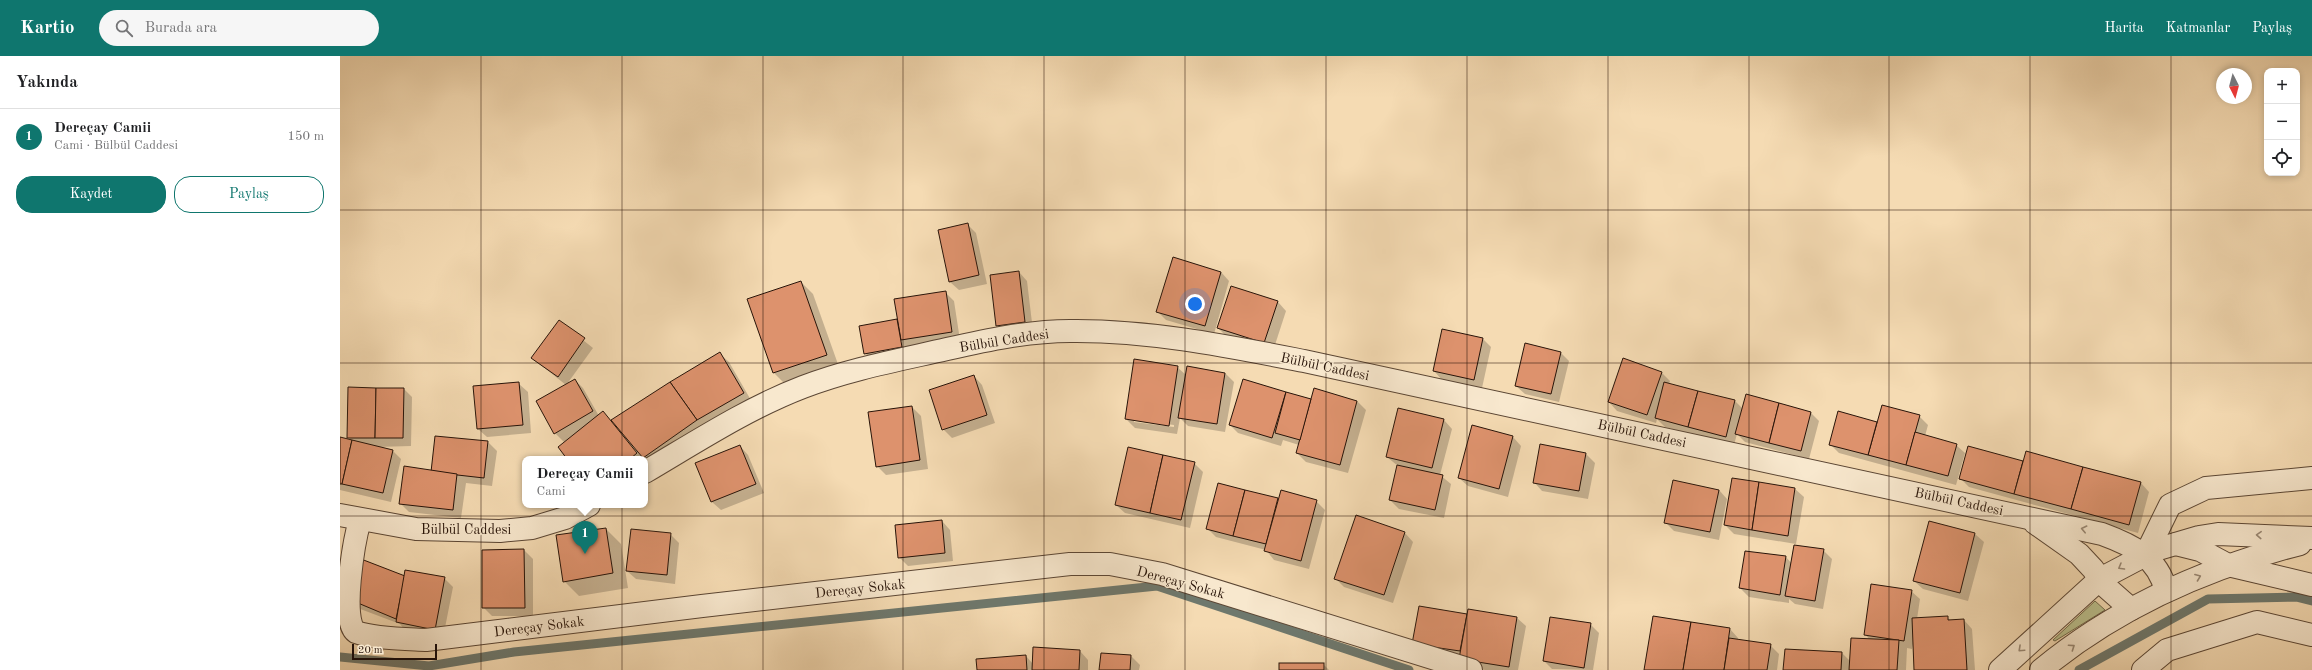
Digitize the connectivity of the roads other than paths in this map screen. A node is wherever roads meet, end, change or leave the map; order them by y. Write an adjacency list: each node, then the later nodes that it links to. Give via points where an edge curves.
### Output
1 (648, 470): 4 (street, Bülbül Caddesi, via 766,403 811,385 852,372 984,341 1070,331 1116,333 1227,346 1304,360)
2 (2312, 478): 8 (street, via 2206,488 2170,506)
3 (583, 508): 5 (street, Bülbül Caddesi, via 565,518 532,528 500,531 416,529)
4 (2020, 514): 8 (street, Bülbül Caddesi, one-way to 4, via 2134,546 2102,534); 10 (street, Bülbül Caddesi, via 2067,544 2085,560)
5 (350, 517): 15 (street, Dereçay Sokak, via 342,601 346,621 355,632 396,639 426,640 1055,566 1110,564 1162,574)
6 (2312, 540): 7 (street, one-way to 7, via 2218,534); 9 (street)
7 (2175, 544): 8 (street); 9 (street, via 2200,550)
8 (2146, 554): 10 (street, one-way to 10); 12 (street, via 2161,573)
9 (2228, 565): 11 (street); 12 (street, one-way to 9)
10 (2100, 580): 13 (street, Bülbül Caddesi, via 2112,594); 16 (street, one-way to 16)
11 (2312, 585)
12 (2166, 591): 13 (street)
13 (2131, 609): 17 (street, one-way to 13)
14 (2312, 635): 18 (street, via 2257,622 2167,650)
15 (1470, 670)
16 (2000, 670)
17 (2041, 670)
18 (2143, 670)

